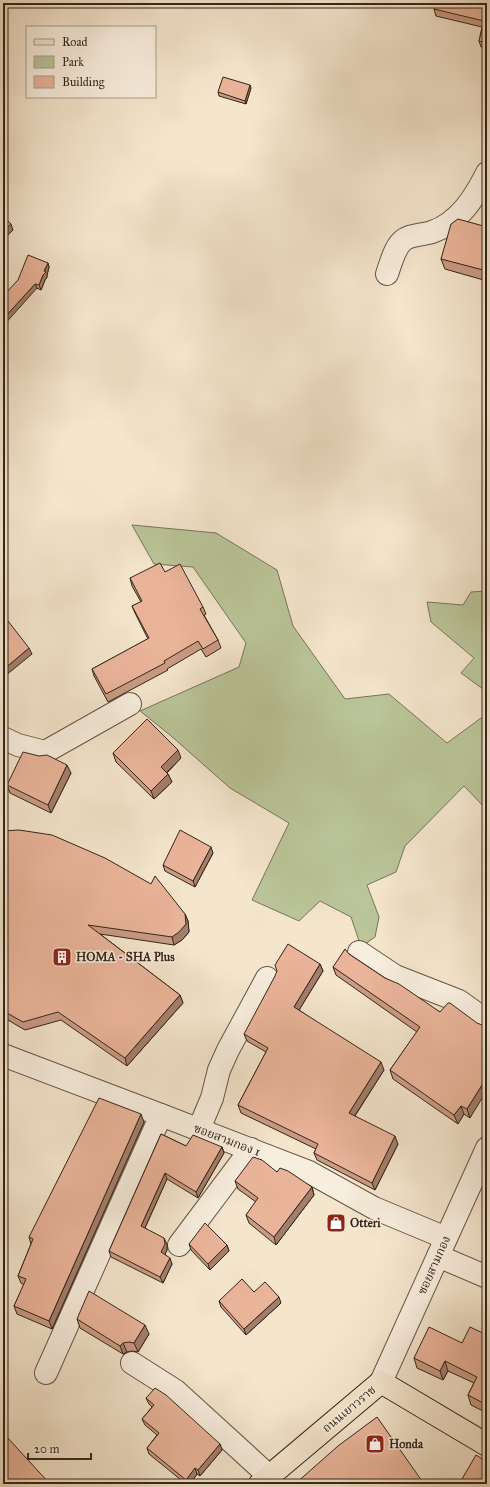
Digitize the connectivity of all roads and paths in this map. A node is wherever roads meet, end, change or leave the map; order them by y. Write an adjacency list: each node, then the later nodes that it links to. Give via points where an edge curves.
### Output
1 (487, 173): 2 (street, via 478,192 457,218 439,230 405,239 398,246)
2 (387, 274)
3 (130, 704): 4 (street, via 45,752)
4 (3, 738)
5 (359, 952): 7 (street, via 395,976 459,1001)
6 (267, 978): 10 (street, via 228,1050)
7 (487, 1021)
8 (3, 1055): 9 (street, ซอยสามกอง 1)
9 (161, 1115): 10 (street, ซอยสามกอง 1); 17 (street)
10 (199, 1129): 12 (street, ซอยสามกอง 1)
11 (487, 1148): 14 (street, ซอยสามกอง)
12 (251, 1149): 13 (street); 14 (street, ซอยสามกอง 1, via 309,1172)
13 (179, 1245)
14 (442, 1247): 15 (street, ซอยสามกอง 1); 18 (street, ซอยสามกอง)
15 (487, 1277)
16 (132, 1363): 20 (street, via 176,1391)
17 (46, 1373)
18 (381, 1382): 19 (main road, ถนนเยาวราช); 20 (main road, ถนนเยาวราช)
19 (487, 1445)
20 (264, 1480)

